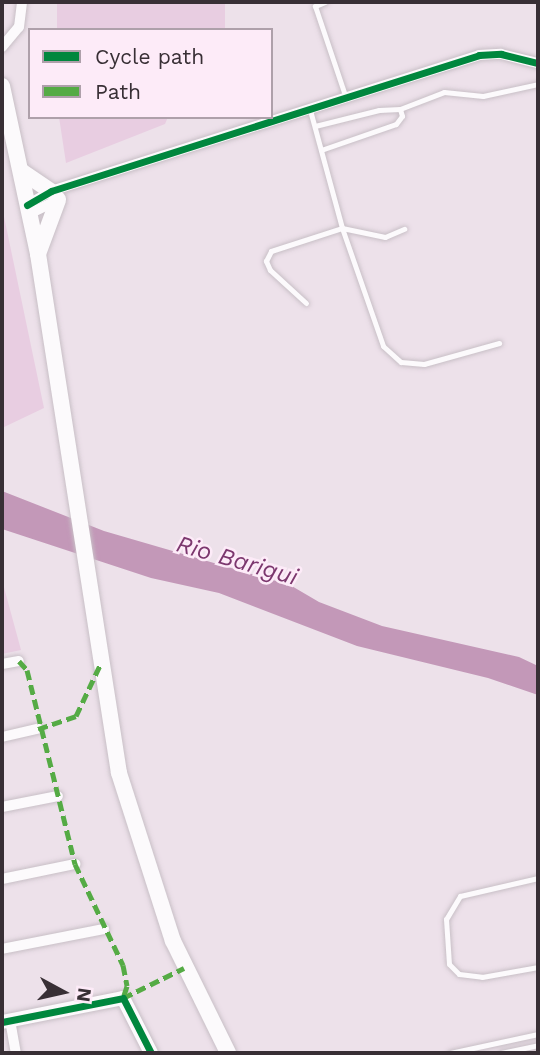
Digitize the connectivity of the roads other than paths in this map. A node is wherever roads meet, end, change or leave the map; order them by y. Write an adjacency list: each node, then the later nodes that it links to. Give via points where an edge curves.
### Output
1 (22, 2): 3 (street, via 19,27)
2 (325, 2): 7 (lane, via 316,6)
3 (2, 47)
4 (538, 63): 7 (street, via 502,54 479,55)
5 (538, 84): 8 (lane, via 483,96 444,92)
6 (2, 86): 12 (main road)
7 (346, 98): 9 (street)
8 (400, 108): 10 (lane); 11 (lane, via 402,116 396,124)
9 (310, 110): 10 (lane); 13 (street, via 70,186)
10 (315, 126): 11 (lane)
11 (321, 150): 15 (lane)
12 (21, 171): 13 (main road); 14 (main road)
13 (55, 195): 14 (street); 17 (main road)
14 (28, 210): 17 (main road)
15 (342, 228): 16 (lane, via 385,237); 18 (lane, via 271,251 266,261); 19 (lane, via 383,346 401,362 424,364)
16 (404, 229)
17 (38, 254): 37 (main road, via 125,797 173,941)
18 (306, 303)
19 (499, 343)
20 (19, 661): 21 (street)
21 (2, 664)
22 (38, 729): 23 (street)
23 (2, 737)
24 (58, 796): 25 (street)
25 (2, 807)
26 (75, 864): 28 (street)
27 (538, 878): 31 (lane, via 460,896 446,919 449,964 458,974 482,977)
28 (2, 879)
29 (104, 929): 30 (street)
30 (2, 949)
31 (538, 967)
32 (6, 1021): 35 (street); 36 (street, via 123,998)
33 (538, 1034): 38 (lane)
34 (538, 1045): 39 (lane)
35 (16, 1053)
36 (151, 1053)
37 (228, 1053)
38 (450, 1053)
39 (501, 1053)

